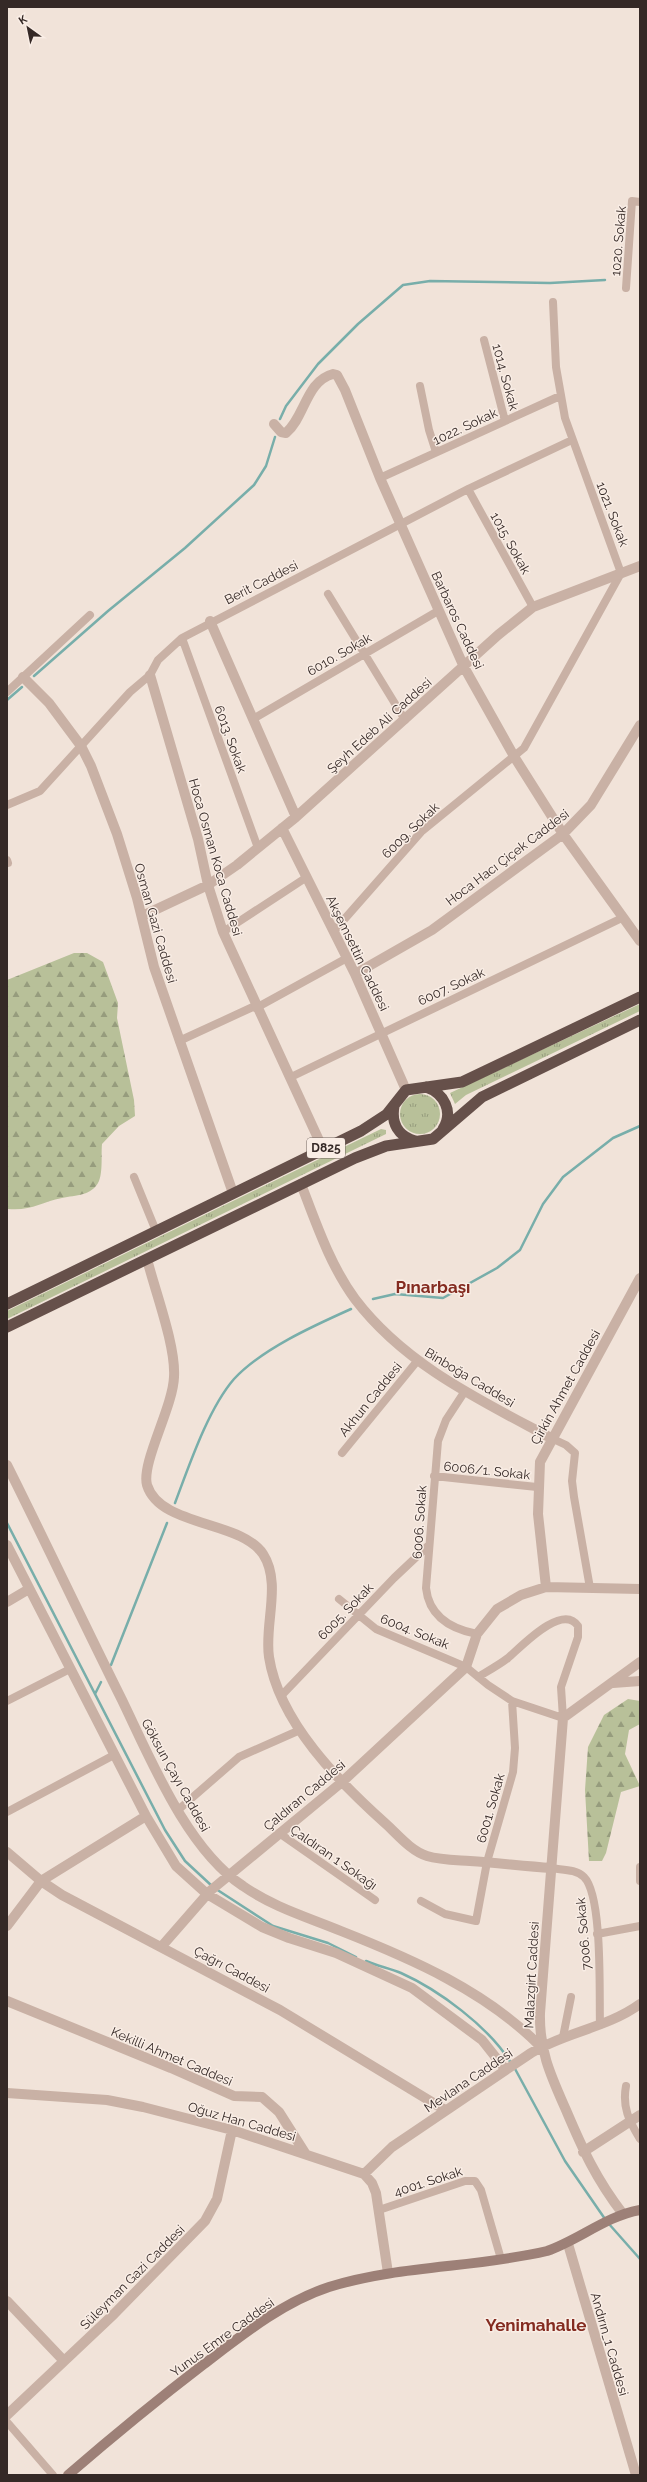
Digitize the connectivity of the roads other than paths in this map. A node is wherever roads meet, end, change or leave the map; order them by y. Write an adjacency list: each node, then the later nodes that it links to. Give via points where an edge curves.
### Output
1 (640, 202): 2 (street, 1020. Sokak, via 632,201)
2 (626, 288)
3 (553, 302): 6 (street, 1021. Sokak, via 553,336)
4 (484, 340): 7 (street, 1014. Sokak)
5 (420, 386): 10 (street)
6 (560, 396): 7 (street, 1022. Sokak); 9 (street, 1021. Sokak)
7 (505, 421): 10 (street, 1022. Sokak)
8 (274, 424): 11 (street, Barbaros Caddesi, via 281,432 286,433 295,424 313,389 322,379 337,375)
9 (572, 440): 12 (street, Berit Caddesi); 15 (street, 1021. Sokak)
10 (436, 452): 11 (street, 1022. Sokak)
11 (380, 478): 13 (street, Barbaros Caddesi)
12 (468, 489): 13 (street, Berit Caddesi); 17 (street, 1015. Sokak)
13 (400, 525): 18 (street, Barbaros Caddesi); 20 (street, Berit Caddesi)
14 (640, 566): 15 (street, Şeyh Edeb Ali Caddesi)
15 (621, 573): 17 (street, Şeyh Edeb Ali Caddesi); 31 (street, via 532,736)
16 (328, 594): 22 (street)
17 (533, 607): 23 (street, Şeyh Edeb Ali Caddesi)
18 (438, 611): 22 (street, 6010. Sokak); 23 (street, Barbaros Caddesi)
19 (90, 615): 25 (street)
20 (210, 621): 21 (street, Berit Caddesi); 27 (street)
21 (182, 638): 24 (street, Berit Caddesi, via 158,660); 36 (street, 6013. Sokak)
22 (364, 654): 27 (street, 6010. Sokak); 28 (street)
23 (464, 667): 28 (street, Şeyh Edeb Ali Caddesi); 31 (street, Barbaros Caddesi)
24 (150, 675): 30 (street, Berit Caddesi, via 130,692); 38 (street, Hoca Osman Koca Caddesi, via 198,839)
25 (23, 677): 26 (street); 30 (street, Osman Gazi Caddesi, via 48,703)
26 (7, 692)
27 (253, 719): 33 (street)
28 (405, 720): 33 (street, Şeyh Edeb Ali Caddesi)
29 (640, 725): 35 (street, Hoca Hacı Çiçek Caddesi, via 591,805)
30 (81, 746): 32 (street, Berit Caddesi, via 40,791); 39 (street, Osman Gazi Caddesi, via 117,834)
31 (515, 758): 35 (street, Barbaros Caddesi); 41 (street, 6009. Sokak, via 421,832)
32 (7, 805)
33 (296, 817): 34 (street, Şeyh Edeb Ali Caddesi)
34 (282, 828): 36 (street, Şeyh Edeb Ali Caddesi); 37 (street, Akşemsettin Caddesi)
35 (563, 834): 40 (street, Barbaros Caddesi); 45 (street, Hoca Hacı Çiçek Caddesi, via 432,930)
36 (258, 848): 38 (street, Şeyh Edeb Ali Caddesi)
37 (307, 877): 41 (street, Akşemsettin Caddesi); 42 (street)
38 (208, 885): 39 (street, Şeyh Edeb Ali Caddesi); 42 (street, Hoca Osman Koca Caddesi)
39 (142, 916): 50 (street, Osman Gazi Caddesi, via 154,967)
40 (622, 918): 43 (street, Barbaros Caddesi); 49 (street, 6007. Sokak)
41 (334, 931): 44 (street, Akşemsettin Caddesi)
42 (223, 932): 47 (street, Hoca Osman Koca Caddesi)
43 (640, 941)
44 (347, 958): 45 (street, Akşemsettin Caddesi); 47 (street)
45 (355, 974): 49 (street, Akşemsettin Caddesi)
46 (640, 997): 52 (highway, via 472,1078 453,1084)
47 (256, 1007): 50 (street); 51 (street, Hoca Osman Koca Caddesi)
48 (640, 1020): 55 (highway, D825, via 482,1097)
49 (381, 1032): 51 (street, 6007. Sokak); 53 (street, Akşemsettin Caddesi)
50 (179, 1041): 60 (street, Osman Gazi Caddesi)
51 (291, 1077): 57 (street, Hoca Osman Koca Caddesi)
52 (426, 1087): 53 (highway); 55 (highway, via 440,1095 446,1106 447,1119)
53 (406, 1090): 54 (highway, D825)
54 (394, 1106): 56 (highway, via 393,1118 398,1131 404,1137); 57 (highway, D825, via 372,1125)
55 (442, 1131): 56 (highway, D825, via 433,1139)
56 (415, 1141): 59 (highway, D825, via 386,1146 366,1153)
57 (323, 1149): 60 (highway, D825)
58 (134, 1178): 61 (street)
59 (301, 1184): 62 (highway, D825); 66 (street, Binboğa Caddesi, via 333,1260 355,1298 383,1331)
60 (233, 1193): 61 (highway, D825)
61 (156, 1231): 64 (highway, D825)
62 (147, 1259): 65 (highway, D825); 89 (street, via 171,1350 174,1376 169,1406 148,1464 147,1485 155,1497 168,1508 249,1541 263,1554 270,1584 268,1656)
63 (640, 1278): 68 (street, Çirkin Ahmet Caddesi)
64 (7, 1304)
65 (7, 1327)
66 (418, 1360): 67 (street, Binboğa Caddesi); 69 (street, Akhun Caddesi)
67 (465, 1391): 68 (street, Binboğa Caddesi); 71 (street, 6006. Sokak, via 441,1431)
68 (551, 1438): 72 (street, Çirkin Ahmet Caddesi, via 540,1462); 76 (street, via 566,1445 575,1453 572,1481)
69 (342, 1453)
70 (7, 1464): 96 (street, Göksun Çayı Caddesi)
71 (434, 1476): 72 (street, 6006/1. Sokak); 74 (street, 6006. Sokak)
72 (537, 1487): 75 (street, Çirkin Ahmet Caddesi, via 539,1538)
73 (7, 1545): 77 (street)
74 (429, 1545): 81 (street, 6005. Sokak); 82 (street, 6006. Sokak, via 426,1588 430,1605 435,1613 451,1626)
75 (546, 1587): 76 (street); 82 (street, via 508,1602 487,1620)
76 (590, 1588): 78 (street)
77 (29, 1589): 80 (street); 85 (street)
78 (640, 1589)
79 (339, 1599): 81 (street, 6004. Sokak)
80 (7, 1602)
81 (357, 1616): 84 (street, 6004. Sokak, via 388,1635 448,1657); 89 (street, 6005. Sokak)
82 (477, 1634): 84 (street)
83 (640, 1662): 88 (street)
84 (466, 1667): 86 (street, 6004. Sokak); 95 (street, Çaldıran Caddesi)
85 (70, 1669): 90 (street); 94 (street)
86 (478, 1677): 91 (street, 6004. Sokak); 92 (street, via 509,1657 534,1633 565,1620 576,1623 579,1630 578,1638 561,1687)
87 (640, 1681): 88 (street)
88 (613, 1683): 92 (street)
89 (281, 1696): 93 (street)
90 (7, 1701)
91 (512, 1701): 92 (street, 6004. Sokak); 101 (street, 6001. Sokak, via 515,1742 513,1772)
92 (563, 1718): 103 (street, Malazgirt Caddesi)
93 (300, 1730): 95 (street); 96 (street, via 239,1757)
94 (114, 1755): 97 (street); 98 (street)
95 (342, 1782): 99 (street, Çaldıran Caddesi); 101 (street, via 418,1852 437,1858)
96 (178, 1810): 104 (street, Göksun Çayı Caddesi)
97 (7, 1812)
98 (146, 1816): 105 (street); 107 (street, via 176,1866)
99 (279, 1832): 104 (street, Çaldıran Caddesi); 108 (street, Çaldıran 1 Sokağı)
100 (7, 1852): 105 (street, Çağrı Caddesi)
101 (487, 1862): 103 (street); 109 (street, 6001. Sokak, via 476,1921 445,1914)
102 (640, 1867): 106 (street)
103 (552, 1868): 112 (street, 7006. Sokak, via 578,1873 588,1883 594,1900); 119 (street, Malazgirt Caddesi, via 541,1981)
104 (225, 1878): 107 (street, Çaldıran Caddesi); 119 (street, Göksun Çayı Caddesi, via 284,1909 408,1958 435,1972 495,2008 526,2031)
105 (41, 1881): 110 (street); 113 (street, Çağrı Caddesi, via 96,1914)
106 (640, 1881)
107 (209, 1893): 113 (street, Çaldıran Caddesi); 120 (street, via 273,1932 326,1950 404,1983 470,2030)
108 (375, 1900)
109 (421, 1901)
110 (7, 1926)
111 (640, 1926): 112 (street)
112 (597, 1934): 117 (street, 7006. Sokak)
113 (162, 1946): 123 (street, Çağrı Caddesi, via 280,2010)
114 (571, 1997): 118 (street)
115 (7, 2001): 129 (street, Kekilli Ahmet Caddesi, via 234,2096 262,2097 279,2112)
116 (640, 2004): 117 (street, Mevlana Caddesi)
117 (600, 2025): 118 (street, Mevlana Caddesi)
118 (563, 2037): 119 (street, Mevlana Caddesi)
119 (541, 2046): 120 (street, Mevlana Caddesi); 128 (street, Malazgirt Caddesi)
120 (507, 2068): 123 (street, Mevlana Caddesi)
121 (626, 2086): 125 (street, via 624,2105)
122 (7, 2093): 126 (street, Oğuz Han Caddesi, via 123,2102)
123 (445, 2110): 130 (street, Mevlana Caddesi, via 387,2150)
124 (640, 2115): 125 (street)
125 (630, 2122): 127 (street); 128 (street)
126 (232, 2130): 129 (street, Oğuz Han Caddesi); 138 (street, Süleyman Gazi Caddesi, via 217,2199 205,2221)
127 (640, 2139)
128 (583, 2152): 133 (street, Malazgirt Caddesi)
129 (305, 2153): 130 (street, Oğuz Han Caddesi)
130 (364, 2174): 131 (street, via 372,2184)
131 (379, 2210): 135 (street, 4001. Sokak, via 465,2181 475,2181 481,2190); 136 (street)
132 (640, 2210): 133 (main road, Yunus Emre Caddesi)
133 (620, 2215): 134 (main road, Yunus Emre Caddesi)
134 (568, 2244): 135 (main road, Yunus Emre Caddesi, via 536,2254); 143 (street, Andırın_1 Caddesi)
135 (501, 2259): 136 (main road, Yunus Emre Caddesi)
136 (388, 2273): 142 (main road, Yunus Emre Caddesi, via 318,2291 262,2322 178,2384)
137 (7, 2301): 138 (street)
138 (64, 2361): 139 (street, Süleyman Gazi Caddesi)
139 (7, 2415)
140 (7, 2422): 141 (street)
141 (53, 2475)
142 (68, 2475)
143 (636, 2475)

